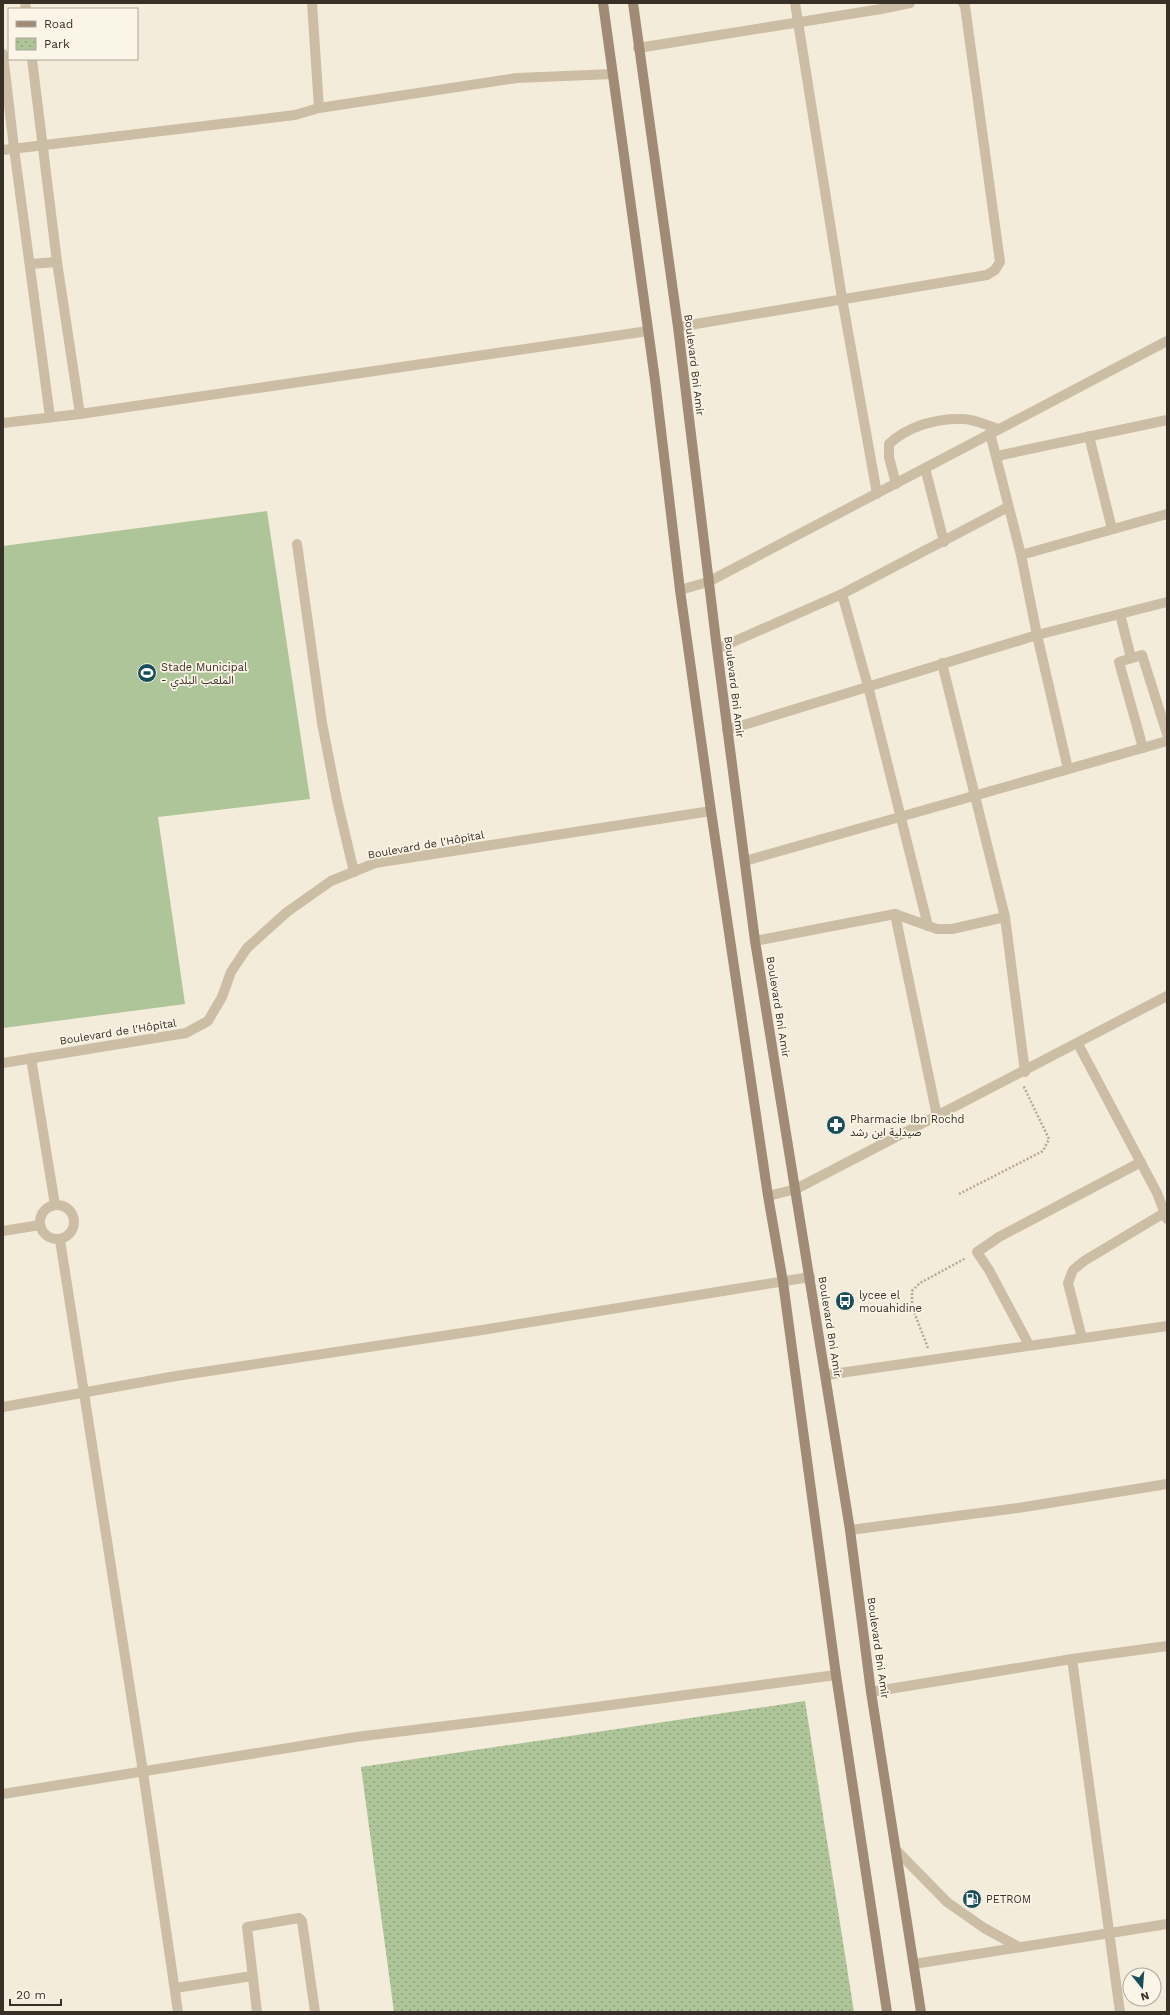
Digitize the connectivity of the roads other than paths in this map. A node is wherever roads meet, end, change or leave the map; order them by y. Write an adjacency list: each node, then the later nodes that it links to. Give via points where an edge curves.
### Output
1 (312, 3): 13 (street)
2 (603, 3): 12 (main road)
3 (633, 3): 9 (main road, Boulevard Bni Amir)
4 (795, 3): 8 (street)
5 (910, 3): 7 (street)
6 (963, 3): 19 (street, via 1000,262 996,270 987,275)
7 (881, 6): 8 (street)
8 (798, 23): 9 (street); 19 (street)
9 (638, 48): 20 (main road, Boulevard Bni Amir)
10 (3, 54): 15 (street)
11 (32, 60): 14 (street)
12 (613, 74): 13 (street, via 517,78); 21 (main road)
13 (319, 108): 14 (street, via 295,114)
14 (42, 145): 15 (street); 17 (street)
15 (14, 148): 16 (street); 18 (street)
16 (3, 150)
17 (57, 262): 18 (street); 23 (street)
18 (30, 264): 24 (street)
19 (842, 298): 20 (street); 32 (street)
20 (678, 327): 39 (main road, Boulevard Bni Amir)
21 (648, 331): 23 (street); 40 (main road)
22 (1167, 341): 27 (street)
23 (80, 414): 24 (street)
24 (50, 417): 26 (street)
25 (1167, 420): 28 (street)
26 (3, 423)
27 (994, 431): 29 (street); 30 (street); 31 (street, via 964,419 929,423 899,434 889,444 889,457)
28 (1089, 436): 29 (street); 35 (street)
29 (997, 456): 33 (street)
30 (925, 468): 31 (street); 36 (street)
31 (896, 484): 32 (street)
32 (877, 494): 39 (street)
33 (1008, 507): 36 (street); 38 (street)
34 (1167, 514): 35 (street)
35 (1112, 529): 38 (street)
36 (944, 542): 41 (street)
37 (297, 544): 58 (street, via 322,723)
38 (1021, 555): 44 (street)
39 (708, 582): 40 (street); 45 (main road, Boulevard Bni Amir)
40 (680, 590): 55 (main road)
41 (842, 594): 45 (street); 48 (street)
42 (1167, 602): 43 (street)
43 (1120, 614): 44 (street); 46 (street)
44 (1037, 635): 47 (street); 53 (street)
45 (717, 650): 49 (main road, Boulevard Bni Amir)
46 (1131, 658): 50 (street, via 1142,655); 52 (street, via 1119,662)
47 (942, 663): 48 (street); 54 (street)
48 (868, 686): 49 (street); 56 (street)
49 (727, 730): 57 (main road, Boulevard Bni Amir)
50 (1167, 734)
51 (1167, 741): 52 (street)
52 (1143, 748): 53 (street)
53 (1068, 769): 54 (street)
54 (976, 795): 56 (street); 60 (street)
55 (711, 811): 58 (street, Boulevard de l'Hôpital, via 375,863); 71 (main road)
56 (900, 816): 57 (street); 61 (street)
57 (745, 861): 62 (main road, Boulevard Bni Amir)
58 (354, 872): 65 (street, Boulevard de l'Hôpital, via 331,881 293,908 247,948 231,972 222,997 208,1021 186,1033)
59 (894, 914): 61 (street); 62 (street); 68 (street)
60 (1005, 917): 61 (street, via 952,929); 67 (street)
61 (928, 926)
62 (755, 941): 70 (main road, Boulevard Bni Amir)
63 (1167, 996): 64 (street)
64 (1078, 1044): 67 (street); 69 (street)
65 (31, 1058): 66 (street, Boulevard de l'Hôpital); 72 (street)
66 (3, 1063)
67 (1022, 1073): 68 (street)
68 (937, 1116): 70 (street)
69 (1141, 1162): 73 (street); 81 (street, via 999,1237 977,1252 990,1270)
70 (796, 1189): 71 (street); 77 (main road, Boulevard Bni Amir)
71 (768, 1196): 78 (main road)
72 (55, 1205): 74 (street, via 43,1212); 76 (street, via 68,1208 74,1220 71,1232)
73 (1166, 1216): 80 (street, via 1084,1261 1073,1270 1068,1283)
74 (40, 1225): 75 (street); 76 (street, via 47,1236)
75 (3, 1231)
76 (60, 1240): 83 (street)
77 (810, 1277): 78 (street); 82 (main road, Boulevard Bni Amir)
78 (783, 1282): 83 (street, via 176,1376); 89 (main road)
79 (1167, 1326): 80 (street)
80 (1082, 1338): 81 (street)
81 (1029, 1346): 82 (street)
82 (826, 1375): 86 (main road, Boulevard Bni Amir)
83 (84, 1393): 84 (street); 91 (street)
84 (3, 1407)
85 (1167, 1484): 86 (street, via 1018,1508)
86 (850, 1530): 90 (main road, Boulevard Bni Amir)
87 (1167, 1646): 88 (street)
88 (1072, 1660): 90 (street); 95 (street)
89 (836, 1675): 91 (street, via 356,1736); 103 (main road)
90 (871, 1692): 93 (main road, Boulevard Bni Amir)
91 (143, 1772): 92 (street); 99 (street)
92 (3, 1794)
93 (896, 1850): 96 (street, via 948,1902 984,1928); 97 (main road, Boulevard Bni Amir)
94 (1167, 1924): 95 (street)
95 (1110, 1933): 96 (street); 105 (street)
96 (1019, 1947): 97 (street)
97 (914, 1964): 104 (main road, Boulevard Bni Amir)
98 (252, 1976): 99 (street); 101 (street); 102 (street, via 247,1927 301,1919)
99 (175, 1988): 100 (street)
100 (178, 2012)
101 (257, 2012)
102 (315, 2012)
103 (887, 2012)
104 (920, 2012)
105 (1120, 2012)

